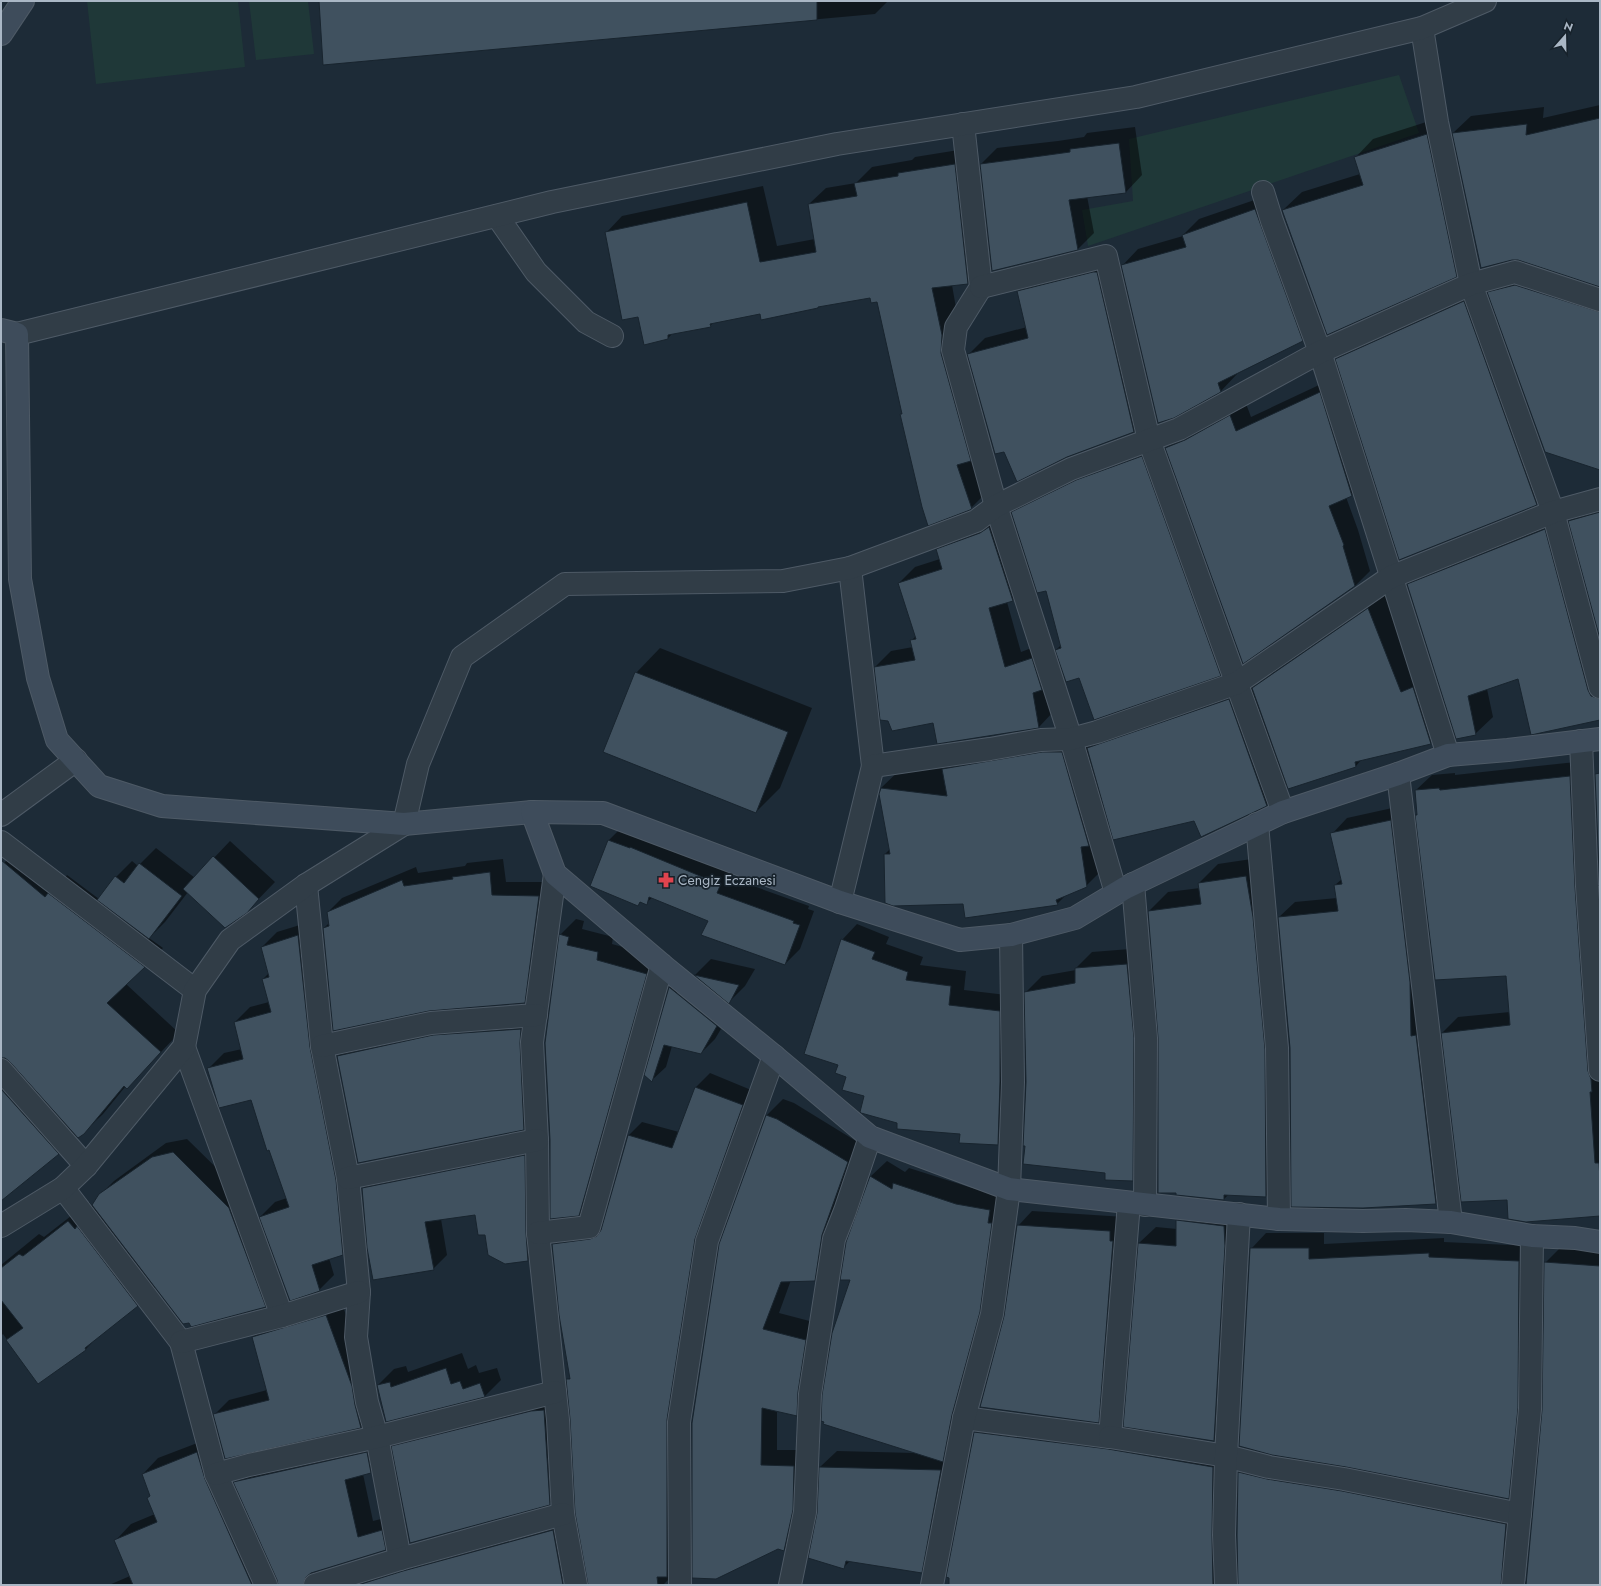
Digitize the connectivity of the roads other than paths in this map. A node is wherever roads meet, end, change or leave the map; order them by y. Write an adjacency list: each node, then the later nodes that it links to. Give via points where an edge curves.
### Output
1 (23, 1): 4 (street)
2 (1485, 1): 3 (street)
3 (1422, 28): 5 (street, via 1136,97); 8 (street, via 1437,122)
4 (1, 34)
5 (963, 124): 7 (street, via 837,144 552,202); 9 (street)
6 (1263, 192): 13 (street)
7 (497, 216): 11 (street); 12 (street, via 536,272 586,322)
8 (1471, 284): 10 (street, via 1515,272); 13 (street); 17 (street)
9 (982, 287): 14 (street, via 1106,256); 16 (street, via 956,327 953,350)
10 (1600, 300)
11 (9, 332): 25 (street, via 20,579 38,678 57,740)
12 (612, 336)
13 (1320, 352): 14 (street, via 1179,429); 19 (street)
14 (1150, 440): 16 (street, via 1071,469); 20 (street)
15 (1600, 499): 17 (street)
16 (996, 506): 18 (street, via 976,521); 22 (street)
17 (1552, 512): 19 (street); 21 (street)
18 (850, 568): 26 (street); 31 (street, via 783,581 566,584 462,657 418,764)
19 (1391, 577): 20 (street); 24 (street)
20 (1237, 683): 22 (street); 29 (street)
21 (1600, 687)
22 (1071, 739): 26 (street, via 1041,740); 36 (street)
23 (1590, 740): 24 (street); 46 (street, via 1587,886)
24 (1448, 755): 27 (street)
25 (76, 760): 30 (street); 31 (street, via 99,786 162,806)
26 (873, 766): 37 (street)
27 (1398, 774): 29 (street); 56 (street)
28 (532, 812): 31 (street); 34 (street); 37 (street, via 603,813)
29 (1283, 812): 32 (street)
30 (1, 815)
31 (404, 824): 35 (street)
32 (1257, 824): 36 (street); 55 (street, via 1277,1048)
33 (1, 842): 40 (street)
34 (555, 874): 39 (street); 41 (street)
35 (306, 885): 40 (street, via 230,940); 42 (street)
36 (1124, 889): 38 (street, via 1075,918); 53 (street, via 1146,1038)
37 (840, 902): 38 (street, via 960,940)
38 (1011, 935): 52 (street, via 1012,1082)
39 (662, 966): 44 (street); 58 (street, via 589,1227)
40 (195, 990): 43 (street)
41 (536, 1015): 42 (street, via 431,1023); 48 (street, via 532,1042)
42 (322, 1046): 50 (street)
43 (184, 1047): 49 (street); 62 (street)
44 (774, 1056): 47 (street); 76 (street, via 707,1241 679,1422)
45 (1, 1070): 49 (street)
46 (1600, 1070)
47 (870, 1137): 52 (street); 77 (street, via 834,1239 810,1394 805,1512)
48 (538, 1140): 50 (street); 58 (street)
49 (86, 1166): 51 (street)
50 (348, 1178): 61 (street)
51 (63, 1188): 57 (street); 63 (street)
52 (1009, 1189): 53 (street); 65 (street, via 992,1314)
53 (1137, 1204): 54 (street); 67 (street)
54 (1239, 1214): 55 (street); 68 (street)
55 (1278, 1219): 56 (street)
56 (1451, 1222): 59 (street)
57 (1, 1226)
58 (538, 1233): 64 (street)
59 (1532, 1236): 60 (street); 71 (street, via 1530,1409)
60 (1600, 1242)
61 (359, 1292): 62 (street); 66 (street, via 356,1337 367,1402)
62 (282, 1316): 63 (street)
63 (181, 1342): 69 (street)
64 (555, 1392): 66 (street); 70 (street)
65 (964, 1418): 67 (street); 78 (street)
66 (377, 1437): 69 (street); 72 (street)
67 (1110, 1437): 68 (street)
68 (1226, 1456): 71 (street, via 1269,1468 1344,1479); 79 (street)
69 (216, 1474): 73 (street)
70 (563, 1514): 72 (street); 75 (street)
71 (1520, 1514): 80 (street)
72 (400, 1559): 74 (street)
73 (266, 1585)
74 (314, 1585)
75 (576, 1585)
76 (680, 1585)
77 (790, 1585)
78 (932, 1585)
79 (1226, 1585)
80 (1512, 1585)

